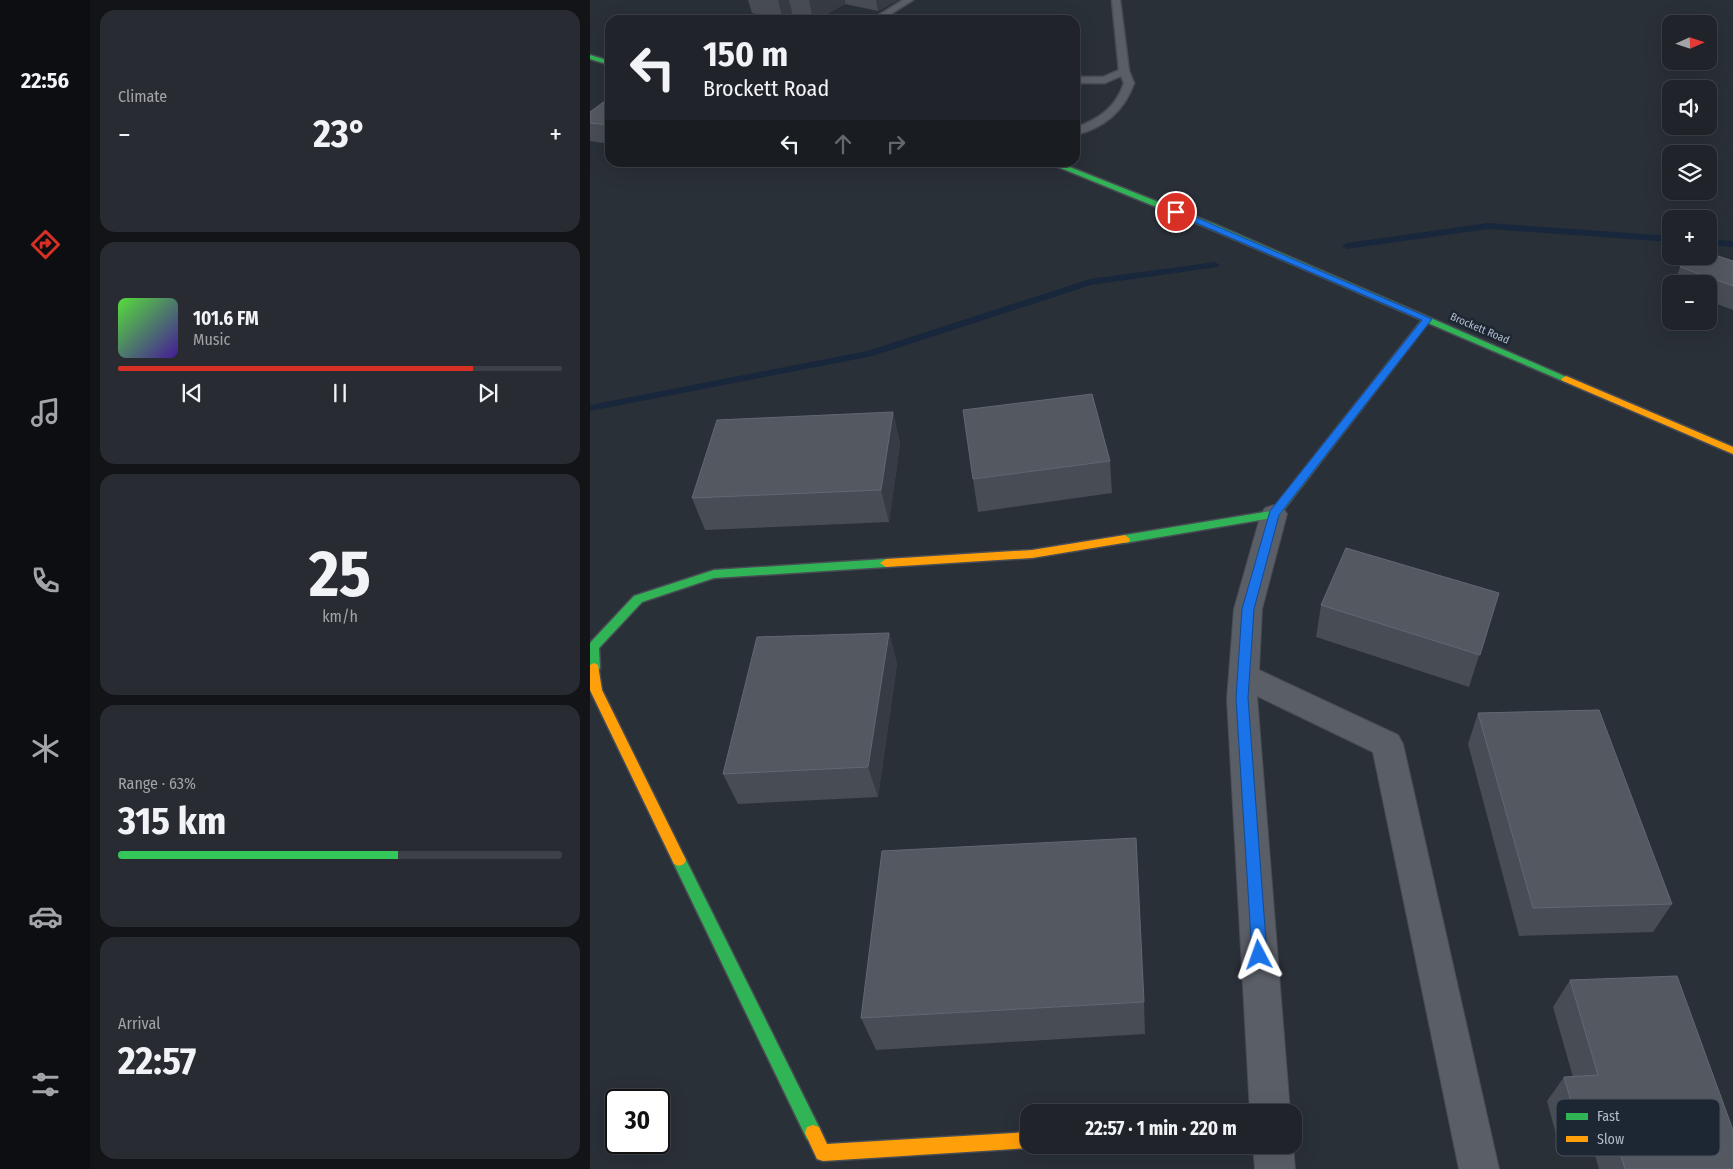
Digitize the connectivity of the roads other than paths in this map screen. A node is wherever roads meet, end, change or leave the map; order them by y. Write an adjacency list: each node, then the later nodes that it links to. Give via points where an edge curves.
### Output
1 (909, 0): 3 (lane)
2 (1116, 0): 6 (lane)
3 (884, 15)
4 (590, 57): 5 (street)
5 (605, 62)
6 (1124, 71): 7 (lane, via 1105,80); 8 (lane, via 1129,83 1124,100 1101,122)
7 (1080, 80)
8 (1080, 130)
9 (1064, 167): 10 (street, Brockett Road)
10 (1427, 319): 11 (street, Brockett Road); 12 (street)
11 (1733, 451)
12 (1274, 514): 13 (street, via 1248,609); 15 (street, via 1032,554 714,574 638,599 593,647 596,690 823,1153)
13 (1244, 676): 14 (street, via 1242,698); 18 (street, via 1387,744)
14 (1269, 1104)
15 (1020, 1141)
16 (1274, 1154): 17 (street)
17 (1275, 1169)
18 (1479, 1169)

